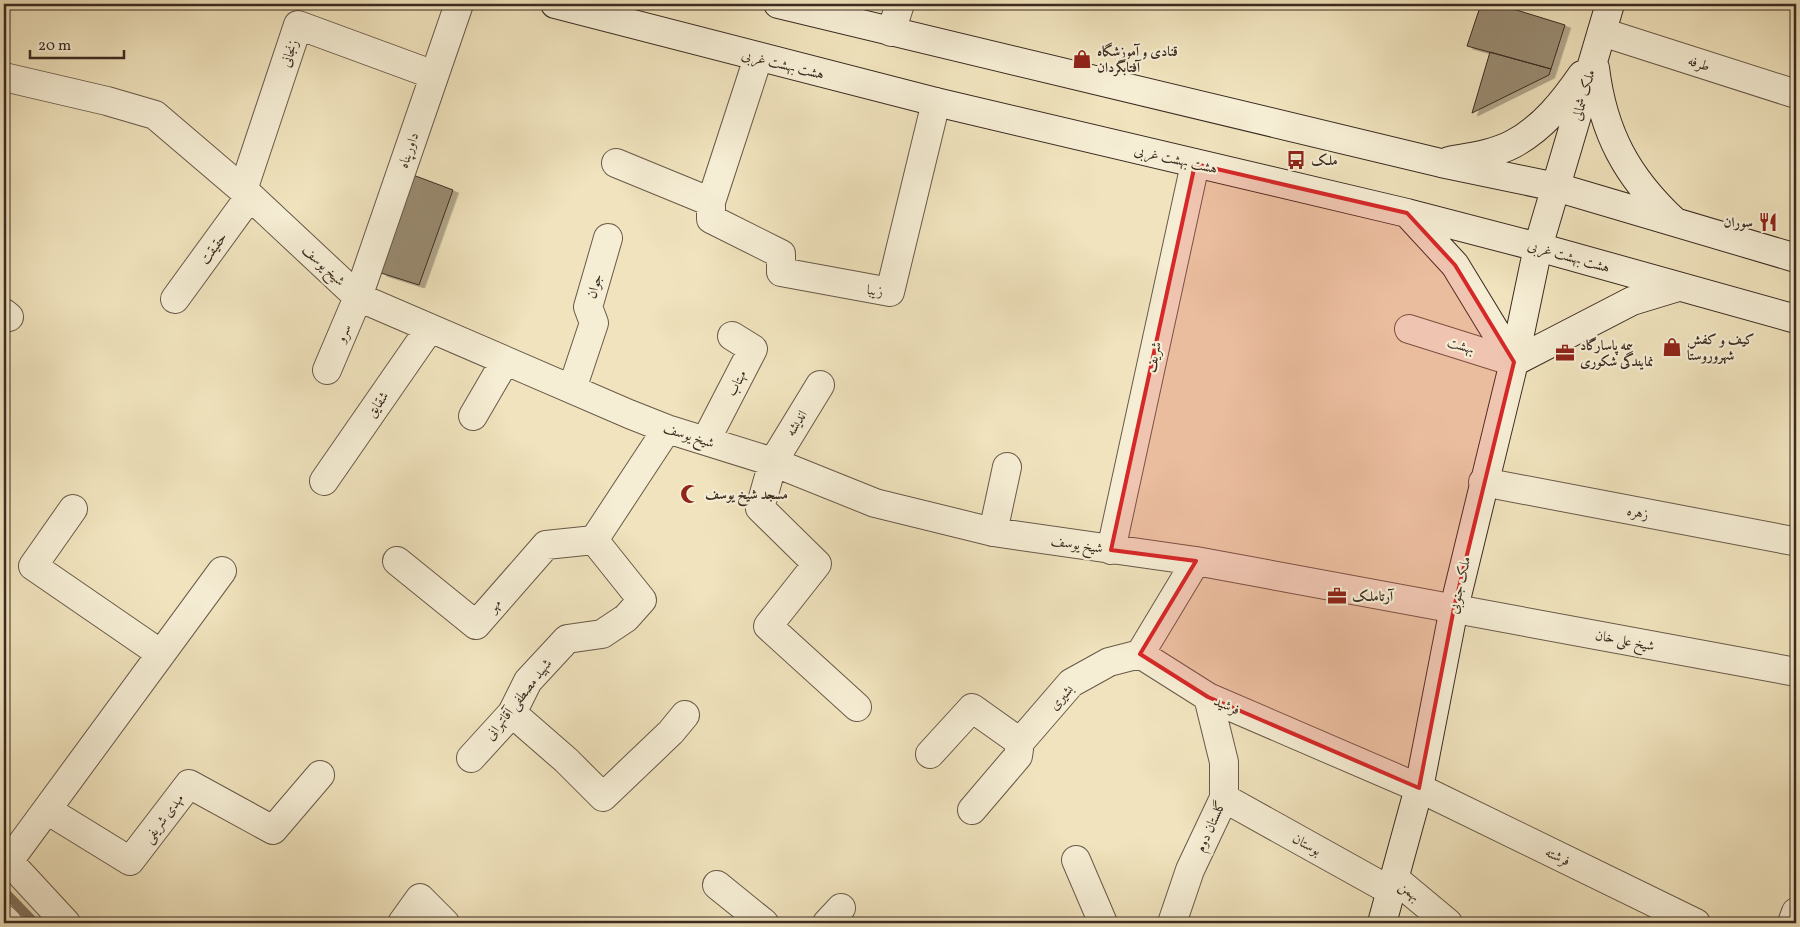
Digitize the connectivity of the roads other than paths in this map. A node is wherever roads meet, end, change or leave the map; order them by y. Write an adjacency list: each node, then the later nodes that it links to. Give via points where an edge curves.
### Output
1 (459, 4): 10 (street, داورپناه)
2 (555, 4): 8 (street, هشت بهشت غربی)
3 (778, 4): 6 (street)
4 (900, 4): 6 (street)
5 (1610, 4): 7 (street, ملک شمالی)
6 (891, 32): 15 (street)
7 (1602, 32): 9 (street, ملک شمالی); 12 (street, طرفه)
8 (758, 58): 13 (street, هشت بهشت غربی); 19 (street)
9 (1594, 60): 15 (street, via 1562,104 1513,144); 17 (street, ملک شمالی); 21 (street, via 1598,97 1624,159 1639,185)
10 (434, 75): 18 (street, زنجانی, via 298,25); 26 (street, داورپناه)
11 (4, 77): 18 (street, شیخ یوسف, via 154,115)
12 (1796, 94)
13 (936, 102): 16 (street, هشت بهشت غربی); 19 (street, زیبا, via 890,292 781,272 781,254 711,218)
14 (616, 163): 19 (street)
15 (1441, 163): 17 (street)
16 (1195, 164): 20 (street, هشت بهشت غربی); 48 (street, شریف)
17 (1556, 187): 21 (street); 23 (street)
18 (246, 193): 26 (street, شیخ یوسف); 27 (street, حقیقت)
19 (711, 202)
20 (1407, 213): 23 (street, هشت بهشت غربی); 33 (street, via 1455,265)
21 (1677, 224): 24 (street)
22 (608, 238): 36 (street, جوان, via 588,307 594,323)
23 (1538, 247): 25 (street, هشت بهشت غربی); 33 (street, ملک جنوبی)
24 (1796, 258)
25 (1678, 287): 28 (street, هشت بهشت غربی); 33 (street, via 1632,301)
26 (358, 297): 29 (street, شیخ یوسف); 34 (street, سرو)
27 (176, 299)
28 (1796, 319)
29 (430, 328): 32 (street, شیخ یوسف); 42 (street, شقایق)
30 (1409, 329): 33 (street, بهشت)
31 (732, 336): 39 (street, مهتاب, via 753,349)
32 (505, 360): 36 (street, شیخ یوسف); 37 (street)
33 (1514, 362): 43 (street, ملک جنوبی)
34 (327, 370)
35 (820, 385): 40 (street, اندیشه)
36 (572, 389): 38 (street, شیخ یوسف)
37 (473, 416)
38 (668, 429): 39 (street, شیخ یوسف); 46 (street)
39 (706, 440): 40 (street, شیخ یوسف)
40 (773, 462): 45 (street, شیخ یوسف, via 875,503); 57 (street, اندیشه, via 760,508 817,564 768,626)
41 (1007, 467): 45 (street)
42 (324, 480)
43 (1483, 482): 47 (street, زهره); 52 (street, ملک جنوبی)
44 (73, 509): 53 (street, via 33,566)
45 (993, 532): 48 (street, شیخ یوسف)
46 (594, 540): 49 (street, مهر, via 546,545 476,625); 58 (street, شهید مصطفی آقاتهرانی, via 642,600 626,618 602,634 567,639 528,681)
47 (1793, 541)
48 (1111, 550): 50 (street, شیخ یوسف)
49 (397, 561)
50 (1196, 561): 52 (street, شیخ یوسف); 54 (street)
51 (222, 572): 53 (street)
52 (1454, 608): 55 (street, شیخ علی خان); 64 (street, ملک جنوبی)
53 (161, 654): 66 (street)
54 (1140, 654): 56 (street, فرشید); 60 (street, بشیری, via 1109,662 1071,683)
55 (1796, 672)
56 (1208, 697): 64 (street, فرشید); 65 (street, گلستان دوم, via 1224,762)
57 (857, 707)
58 (512, 712): 59 (street, via 603,798); 62 (street, شهید مصطفی آقاتهرانی)
59 (685, 716)
60 (1020, 742): 61 (street, via 972,708); 67 (street, بشیری, via 1018,756)
61 (930, 754)
62 (471, 758)
63 (320, 775): 66 (street, مهدی شریفی, via 272,830 189,784 130,861)
64 (1419, 788): 70 (street, ملک جنوبی); 83 (street, فرشته)
65 (1224, 798): 70 (street, بوستان); 80 (street, گلستان دوم, via 1190,870)
66 (47, 810): 68 (street)
67 (972, 810)
68 (6, 858): 75 (street)
69 (1076, 860): 79 (street)
70 (1392, 884): 81 (street, ملک جنوبی); 82 (street, بهمن)
71 (717, 885): 78 (street)
72 (1796, 912): 84 (street)
73 (4, 919): 74 (street)
74 (8, 923)
75 (66, 923)
76 (402, 923): 77 (street, via 420,898)
77 (445, 923)
78 (764, 923)
79 (1103, 923)
80 (1172, 923)
81 (1382, 923)
82 (1448, 923)
83 (1696, 923)
84 (1792, 923)

